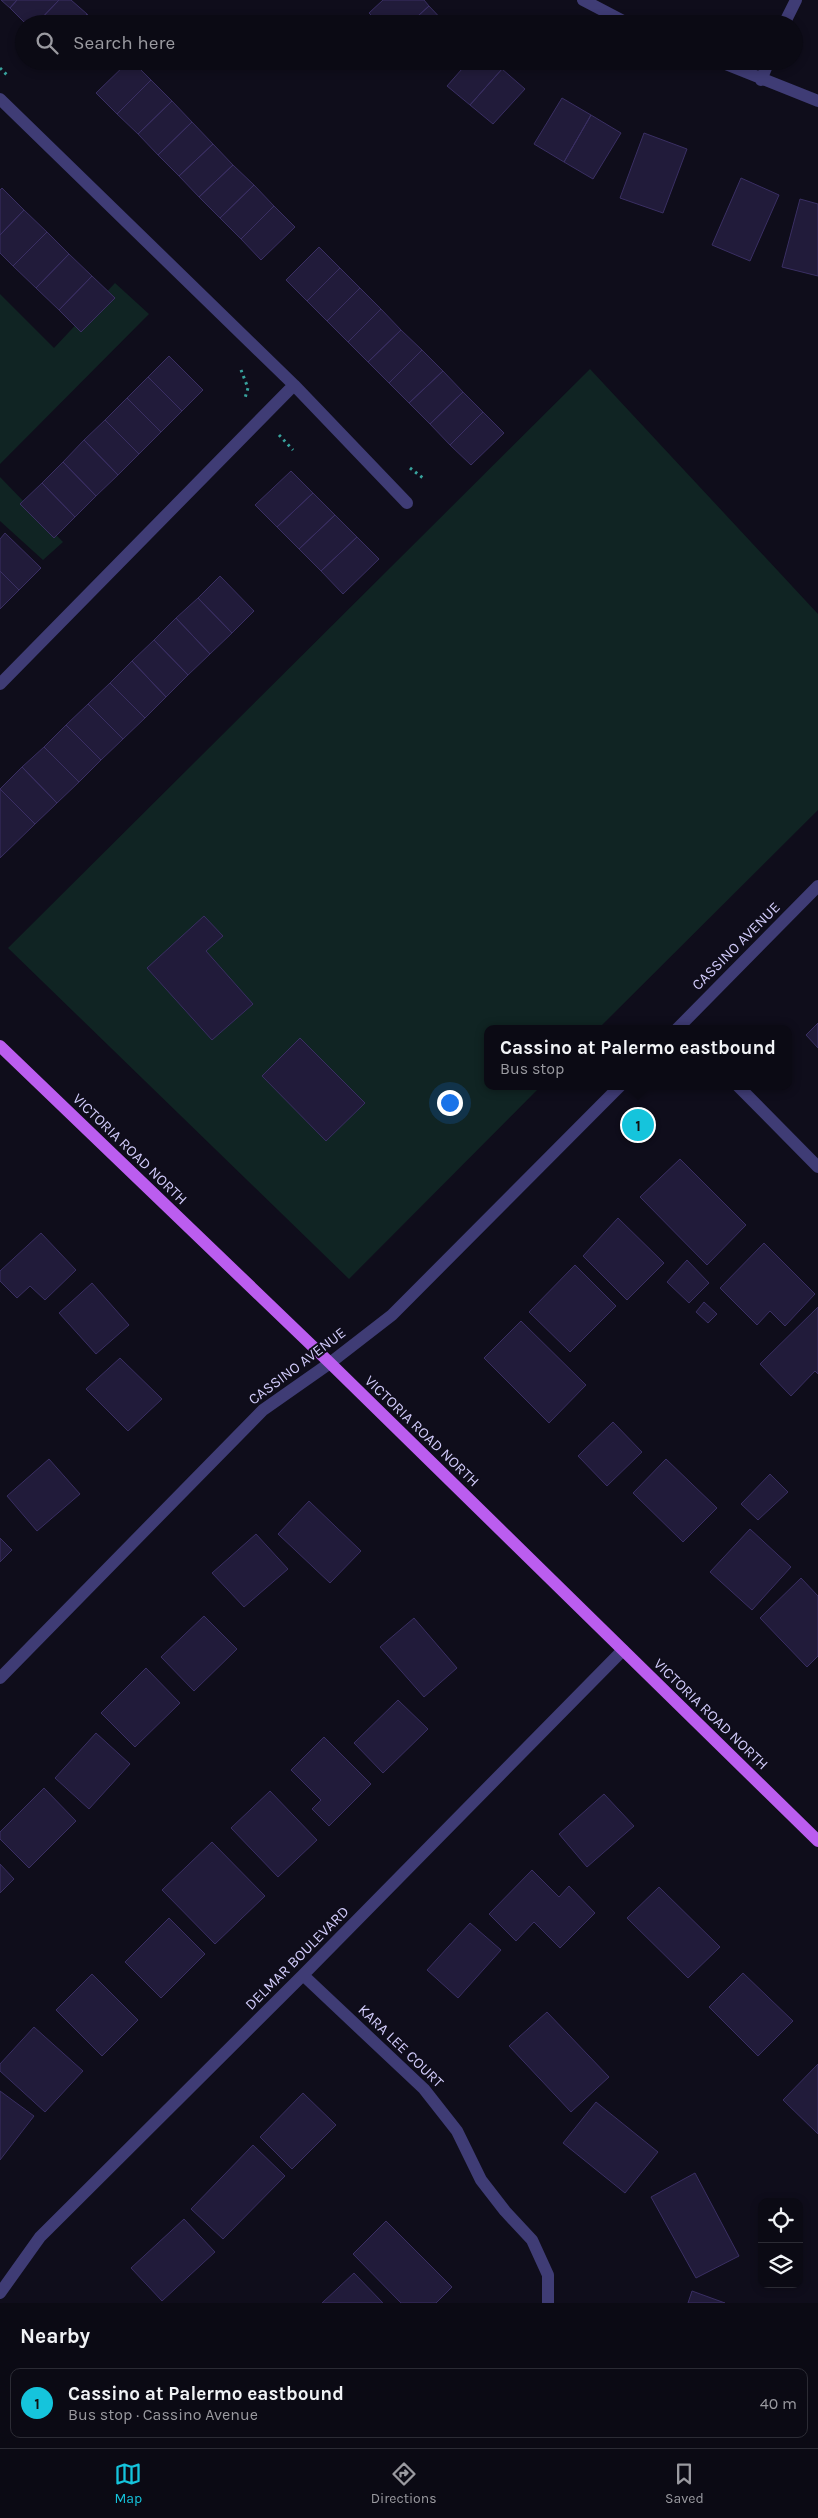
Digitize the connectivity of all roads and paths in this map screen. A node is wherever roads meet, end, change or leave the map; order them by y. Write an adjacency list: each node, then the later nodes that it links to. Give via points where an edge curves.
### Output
1 (583, 0): 3 (street)
2 (796, 0): 4 (street)
3 (612, 15)
4 (788, 15)
5 (738, 70): 7 (street)
6 (765, 70): 7 (street)
7 (761, 80): 9 (street)
8 (0, 99): 10 (street)
9 (818, 101)
10 (294, 385): 13 (street); 14 (street)
11 (277, 432): 12 (path)
12 (292, 450)
13 (407, 502)
14 (0, 684)
15 (818, 886): 16 (street, CASSINO AVENUE)
16 (682, 1025)
17 (0, 1046): 21 (main road, VICTORIA ROAD NORTH)
18 (616, 1090): 21 (street, CASSINO AVENUE, via 392,1315)
19 (742, 1090): 20 (street)
20 (818, 1167)
21 (330, 1363): 22 (main road, VICTORIA ROAD NORTH); 23 (street, CASSINO AVENUE, via 263,1410)
22 (623, 1650): 24 (main road, VICTORIA ROAD NORTH); 25 (street, DELMAR BOULEVARD)
23 (0, 1678)
24 (818, 1841)
25 (303, 1975): 26 (street, DELMAR BOULEVARD, via 40,2237); 27 (street, KARA LEE COURT, via 424,2089 456,2131 481,2180 532,2240 548,2275)
26 (0, 2293)
27 (548, 2303)

